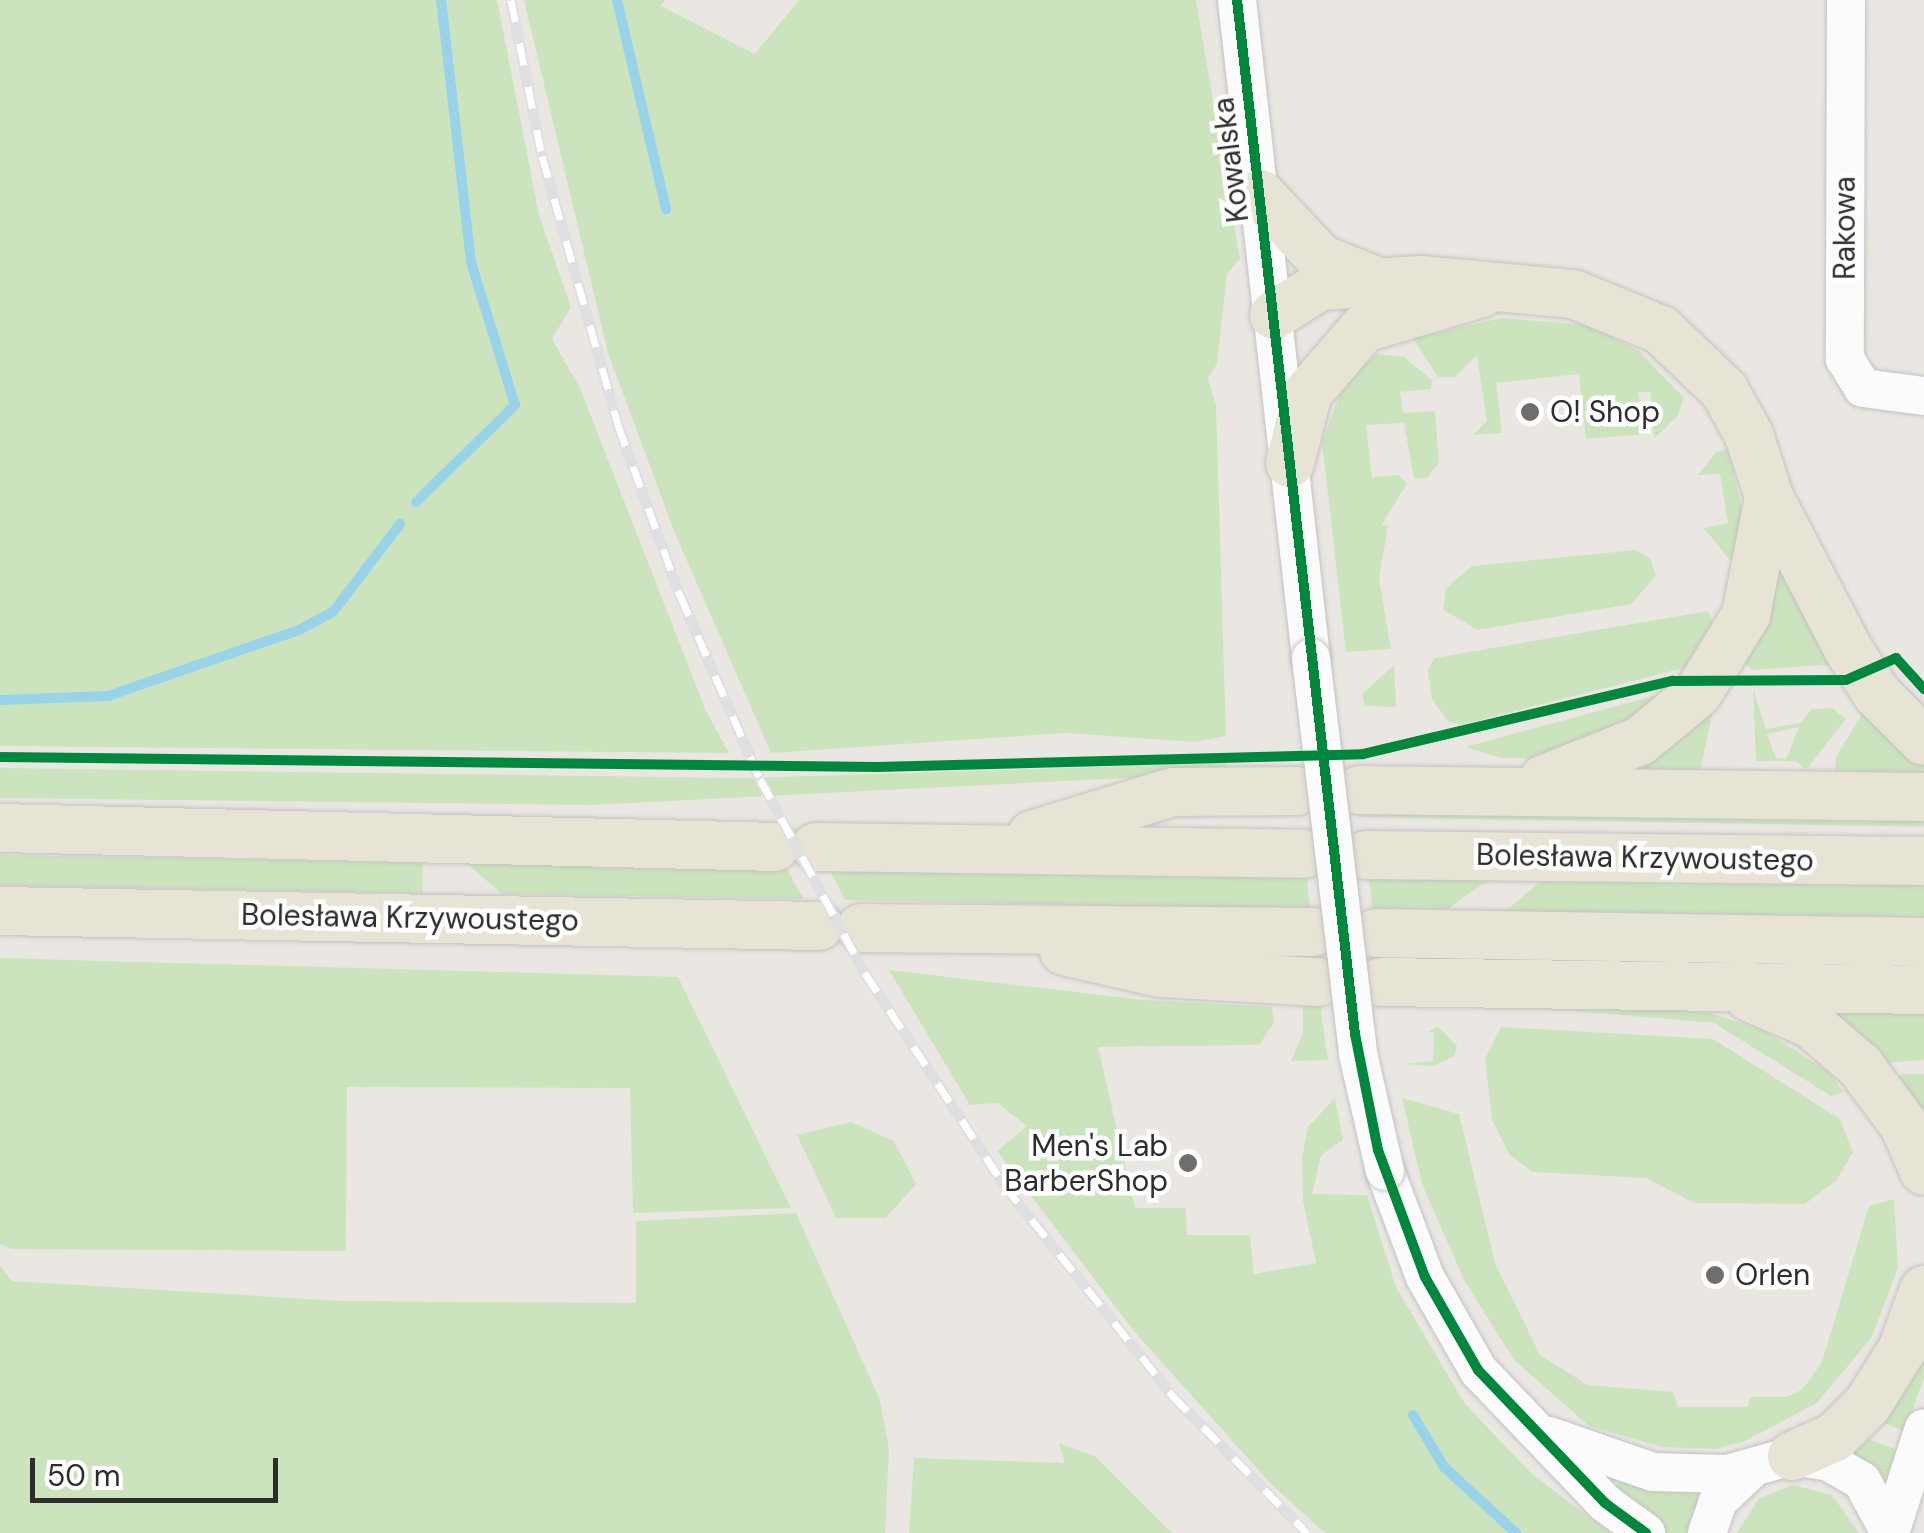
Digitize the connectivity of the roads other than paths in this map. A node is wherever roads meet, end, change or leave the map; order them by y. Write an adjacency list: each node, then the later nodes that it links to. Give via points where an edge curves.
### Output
1 (1237, 0): 3 (street, Kowalska)
2 (1846, 0): 7 (street, Rakowa, via 1844,359 1862,388)
3 (1260, 194): 4 (main road, via 1321,258); 6 (street, Kowalska)
4 (1374, 280): 5 (main road); 6 (main road, via 1320,286)
5 (1494, 290): 8 (main road, via 1364,328 1308,393); 9 (main road, via 1546,290 1600,301 1677,342 1739,416)
6 (1274, 315): 8 (street, Kowalska)
7 (1924, 396)
8 (1290, 463): 31 (street, Kowalska, bridge, via 1358,1054 1384,1171 1448,1321)
9 (1769, 497): 10 (main road, via 1862,672); 13 (main road, via 1746,615 1698,693 1640,741)
10 (1924, 742)
11 (1297, 790): 16 (main road, via 1173,792)
12 (1359, 790): 13 (main road)
13 (1514, 790): 14 (main road)
14 (1924, 797)
15 (0, 828): 16 (main road)
16 (992, 847): 17 (main road)
17 (1304, 854)
18 (1366, 854): 19 (main road, Bolesława Krzywoustego)
19 (1924, 860)
20 (0, 911): 21 (main road, Bolesława Krzywoustego)
21 (983, 932): 22 (main road, Bolesława Krzywoustego); 25 (main road, via 1160,973)
22 (1313, 932)
23 (1376, 934): 24 (main road)
24 (1924, 942)
25 (1318, 982)
26 (1381, 982): 27 (main road)
27 (1722, 988): 28 (main road); 29 (main road, via 1791,1012 1845,1051 1894,1110)
28 (1924, 990)
29 (1924, 1171)
30 (1924, 1290): 33 (main road, via 1903,1348 1868,1404 1835,1437)
31 (1521, 1420): 33 (street, via 1572,1448 1636,1468 1716,1475); 34 (street, Kowalska, via 1605,1503)
32 (1924, 1428): 36 (street)
33 (1774, 1461): 35 (street, via 1718,1501); 36 (street, via 1829,1462 1862,1481)
34 (1646, 1533)
35 (1706, 1533)
36 (1890, 1533)

